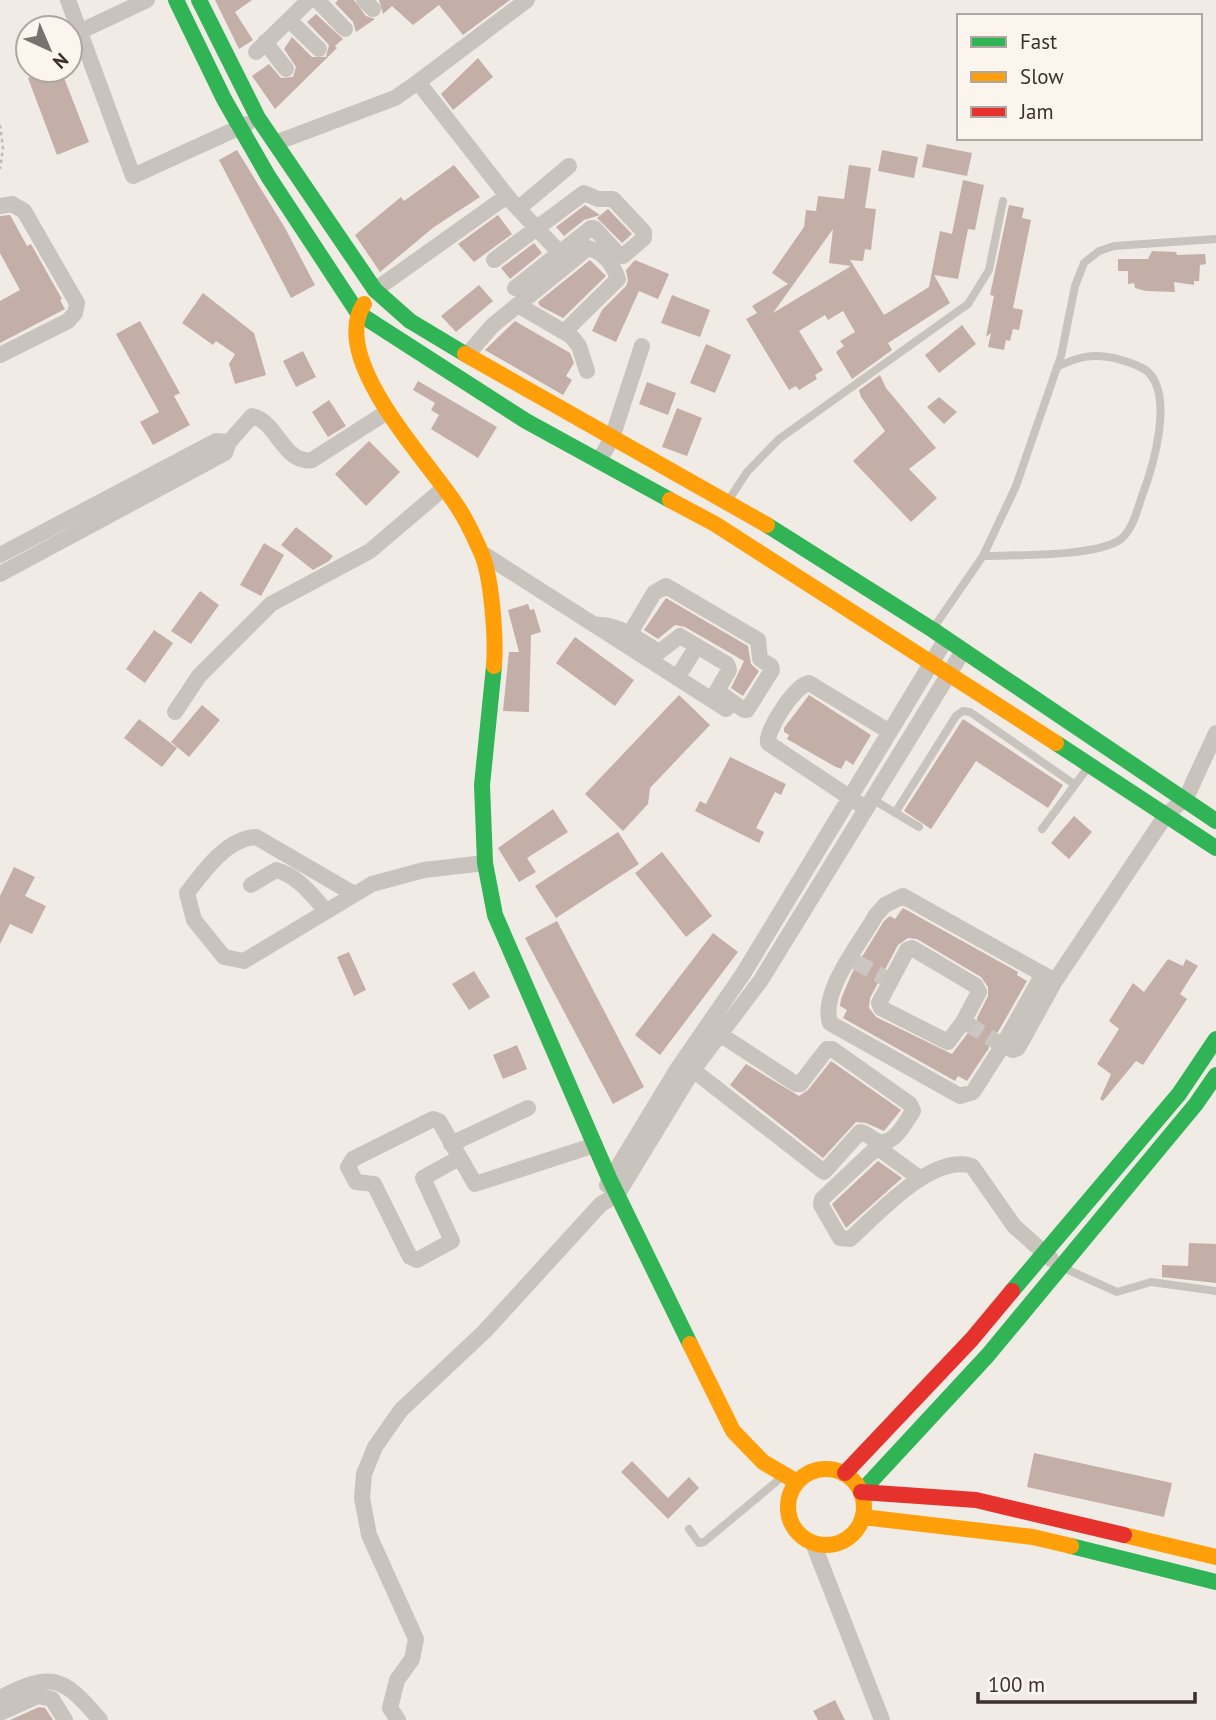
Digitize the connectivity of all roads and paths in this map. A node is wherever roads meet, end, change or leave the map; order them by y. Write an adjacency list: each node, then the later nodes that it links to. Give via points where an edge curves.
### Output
1 (147, 0): 9 (street)
2 (176, 0): 16 (street)
3 (199, 0): 14 (street)
4 (309, 0): 7 (street)
5 (317, 0): 8 (street)
6 (527, 0): 13 (street)
7 (289, 20): 11 (street); 12 (street, via 261,47)
8 (345, 29)
9 (84, 30)
10 (84, 45): 16 (street, via 133,176)
11 (319, 49)
12 (286, 69)
13 (418, 82): 17 (street, via 395,99); 20 (street)
14 (258, 118): 16 (street); 17 (street)
15 (0, 125): 19 (path)
16 (240, 127): 31 (street)
17 (275, 143): 29 (street)
18 (569, 166): 23 (street)
19 (0, 169)
20 (507, 196): 23 (street); 29 (street)
21 (1003, 201): 44 (lane, via 989,270 968,303 779,439)
22 (0, 206): 35 (street, via 12,204 24,211 77,303 68,321)
23 (519, 208): 24 (street)
24 (538, 228): 26 (street); 26 (street, via 587,192 598,199 613,199 644,232 644,238 624,256 594,228); 27 (street)
25 (1216, 239): 38 (lane, via 1114,246 1084,263)
26 (560, 253): 28 (street)
27 (494, 260)
28 (515, 288)
29 (374, 290): 31 (street); 33 (street, via 410,321)
30 (519, 305): 32 (street); 32 (street, via 588,248 599,251 618,279); 36 (street, via 493,325)
31 (358, 313): 37 (street); 40 (street, via 358,341 368,377)
32 (564, 332): 39 (street, via 579,346)
33 (444, 341): 36 (street); 37 (street)
34 (642, 345): 41 (street)
35 (0, 355)
36 (467, 355): 41 (street)
37 (432, 362): 42 (street)
38 (1057, 368): 47 (lane, via 1016,486); 47 (lane, via 1093,354 1139,367 1155,382 1159,436 1131,525 1121,538 1106,546)
39 (587, 371)
40 (387, 412): 43 (street); 48 (street, via 304,462 261,418 252,416 229,442 216,441)
41 (612, 438): 42 (street); 44 (street)
42 (599, 461): 45 (street)
43 (444, 488): 46 (street); 58 (street, via 370,551 271,604 199,676)
44 (728, 500): 45 (street); 51 (street)
45 (713, 523): 54 (street)
46 (482, 553): 49 (street); 73 (street, via 496,640 482,785)
47 (984, 556): 51 (lane)
48 (3, 559)
49 (594, 625): 50 (street, via 605,623); 56 (street)
50 (629, 635): 52 (street, via 659,652 680,636); 52 (street, via 654,593 666,586 758,640 760,659 772,670 747,710 719,695 727,664)
51 (939, 635): 53 (street); 54 (street)
52 (697, 646): 56 (street)
53 (963, 651): 55 (street); 61 (street)
54 (932, 662): 55 (street); 59 (street)
55 (949, 673): 62 (street); 66 (street)
56 (677, 678): 57 (street)
57 (728, 711)
58 (175, 712)
59 (890, 732): 64 (street); 64 (street, via 808,683 796,688 768,734 768,743)
60 (1216, 733): 65 (street)
61 (1095, 738): 62 (street); 65 (street)
62 (1084, 763): 63 (lane); 68 (street)
63 (1074, 784): 67 (lane, via 963,711); 71 (lane)
64 (851, 799): 66 (street); 79 (street)
65 (1186, 799): 68 (street); 69 (street)
66 (869, 804): 67 (lane); 79 (street, via 761,980)
67 (895, 813): 70 (lane)
68 (1166, 816): 72 (street); 77 (street)
69 (1216, 821)
70 (919, 827)
71 (1042, 829)
72 (1216, 848)
73 (485, 863): 75 (street, via 424,870 372,884); 84 (street, via 495,915)
74 (251, 885): 76 (street, via 276,870 284,872)
75 (354, 894): 76 (street); 76 (street, via 256,837 242,837 209,865 187,893 194,920 224,957 244,961)
76 (326, 911)
77 (1049, 978): 77 (street, via 902,896 876,915 854,961 829,995 826,1010 830,1023 960,1096 973,1092 1000,1043 1018,1048)
78 (889, 980): 78 (street, via 881,1008 948,1042 965,1023 978,992 976,986 912,948)
79 (713, 1030): 81 (street); 81 (street, via 796,1084 832,1049 910,1104 913,1111 888,1141 878,1142 860,1132 824,1172); 87 (street)
80 (1216, 1039): 90 (street, via 1179,1094)
81 (693, 1070): 88 (street)
82 (1216, 1075): 91 (street)
83 (528, 1108): 85 (street)
84 (595, 1145): 85 (street, via 479,1184 471,1181); 87 (street)
85 (455, 1151): 85 (street, via 439,1121 433,1119 349,1164 356,1182 374,1184 414,1259 452,1241 423,1180)
86 (918, 1177): 86 (street, via 890,1155 873,1151 821,1205 840,1238 850,1239); 90 (street, via 963,1163 972,1166 1006,1216)
87 (609, 1178): 88 (street); 89 (street)
88 (617, 1195): 89 (street); 94 (street, via 733,1431 763,1462)
89 (601, 1204): 105 (street, via 485,1331 401,1410 374,1447 364,1474 362,1498 369,1535 415,1639 412,1659 397,1681 390,1708)
90 (1044, 1254): 91 (street); 93 (street, via 972,1339)
91 (1061, 1267): 92 (lane, via 1117,1292 1151,1282); 95 (street, via 988,1355)
92 (1216, 1292)
93 (845, 1473): 94 (street, via 819,1469); 95 (street)
94 (790, 1478): 97 (lane, via 713,1537 699,1542); 98 (street, via 789,1517 802,1537)
95 (861, 1492): 96 (street); 99 (street, via 976,1500)
96 (863, 1517): 98 (street, via 848,1538 837,1544); 100 (street, via 1033,1537)
97 (689, 1529)
98 (813, 1544): 106 (street)
99 (1216, 1557)
100 (1216, 1582)
101 (0, 1698): 104 (street, via 31,1681 52,1680 85,1702)
102 (0, 1713): 103 (street, via 38,1696 52,1699)
103 (65, 1720)
104 (100, 1720)
105 (398, 1720)
106 (882, 1720)

